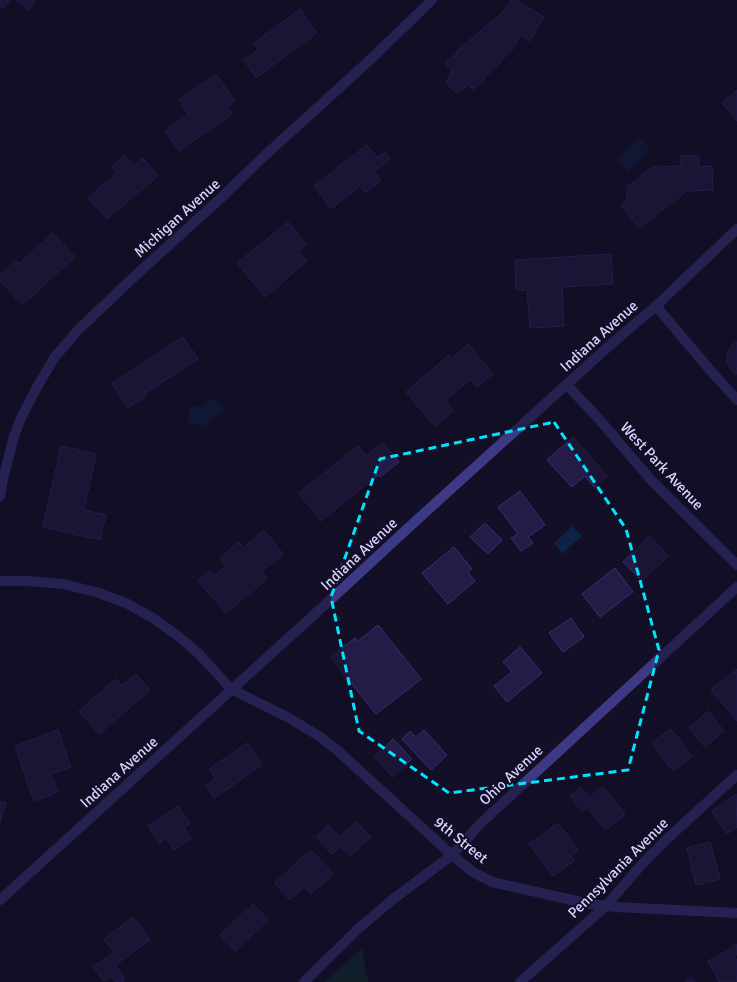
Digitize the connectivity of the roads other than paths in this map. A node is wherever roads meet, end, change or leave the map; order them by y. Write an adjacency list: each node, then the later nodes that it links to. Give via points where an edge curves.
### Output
1 (432, 0): 6 (street, Michigan Avenue, via 79,329 54,358 21,418 14,436)
2 (737, 229): 3 (street, Indiana Avenue)
3 (656, 306): 4 (street, Indiana Avenue); 5 (street)
4 (567, 386): 7 (street, West Park Avenue, via 652,481); 10 (street, Indiana Avenue)
5 (737, 400)
6 (0, 496)
7 (737, 565)
8 (0, 581): 10 (street, via 63,584 126,603 178,636 199,654)
9 (737, 587): 12 (street, Ohio Avenue, via 481,823)
10 (231, 689): 12 (street, 9th Street, via 319,736); 13 (street, Indiana Avenue)
11 (737, 775): 14 (street, Pennsylvania Avenue, via 669,837)
12 (452, 855): 14 (street, 9th Street, via 473,872 492,882); 16 (street, Ohio Avenue, via 358,928)
13 (0, 900)
14 (606, 906): 15 (street, 9th Street); 17 (street, Pennsylvania Avenue)
15 (737, 913)
16 (304, 982)
17 (520, 982)

